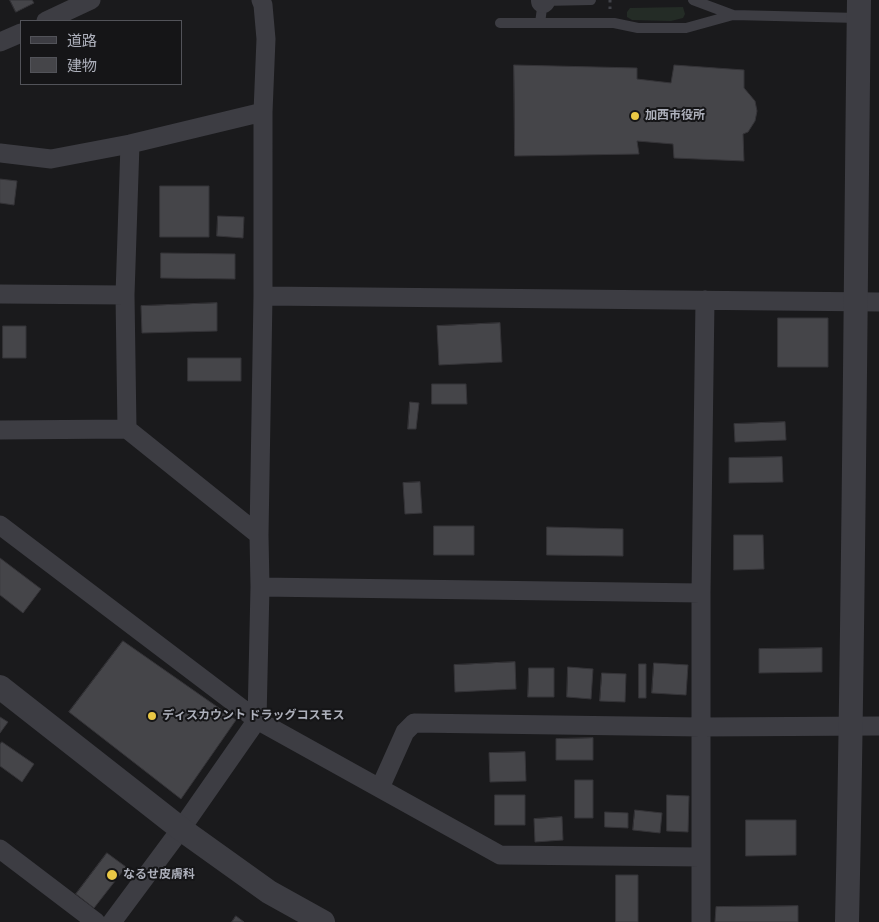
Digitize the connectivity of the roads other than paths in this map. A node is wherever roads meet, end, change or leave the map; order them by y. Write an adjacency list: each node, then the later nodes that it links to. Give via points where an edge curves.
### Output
1 (91, 0): 8 (street)
2 (261, 0): 12 (street, via 266,39)
3 (592, 0): 5 (lane)
4 (693, 0): 7 (lane)
5 (542, 8): 7 (lane, via 638,28 686,28); 9 (lane)
6 (859, 9): 7 (lane); 19 (street)
7 (733, 15)
8 (48, 20)
9 (500, 23)
10 (20, 33): 11 (street)
11 (0, 42)
12 (263, 112): 13 (street); 17 (street)
13 (130, 144): 14 (street, via 52,159); 16 (street)
14 (0, 153)
15 (0, 294): 16 (street)
16 (124, 295): 21 (street)
17 (263, 296): 18 (street); 24 (street)
18 (705, 300): 19 (street); 26 (street)
19 (855, 301): 20 (street); 29 (street)
20 (879, 302)
21 (126, 429): 22 (street); 24 (street)
22 (0, 430)
23 (0, 525): 28 (street)
24 (259, 534): 25 (street)
25 (260, 587): 26 (street); 28 (street)
26 (701, 593): 31 (street)
27 (0, 687): 33 (street)
28 (257, 720): 32 (street); 33 (street)
29 (851, 725): 30 (street); 31 (street); 40 (street)
30 (879, 726)
31 (701, 727): 32 (street, via 414,724 405,732); 35 (street)
32 (380, 788): 35 (street, via 500,855)
33 (181, 829): 37 (street); 38 (street, via 269,892)
34 (0, 849): 36 (street)
35 (701, 857): 39 (street)
36 (96, 922)
37 (112, 922)
38 (323, 922)
39 (701, 922)
40 (847, 922)

